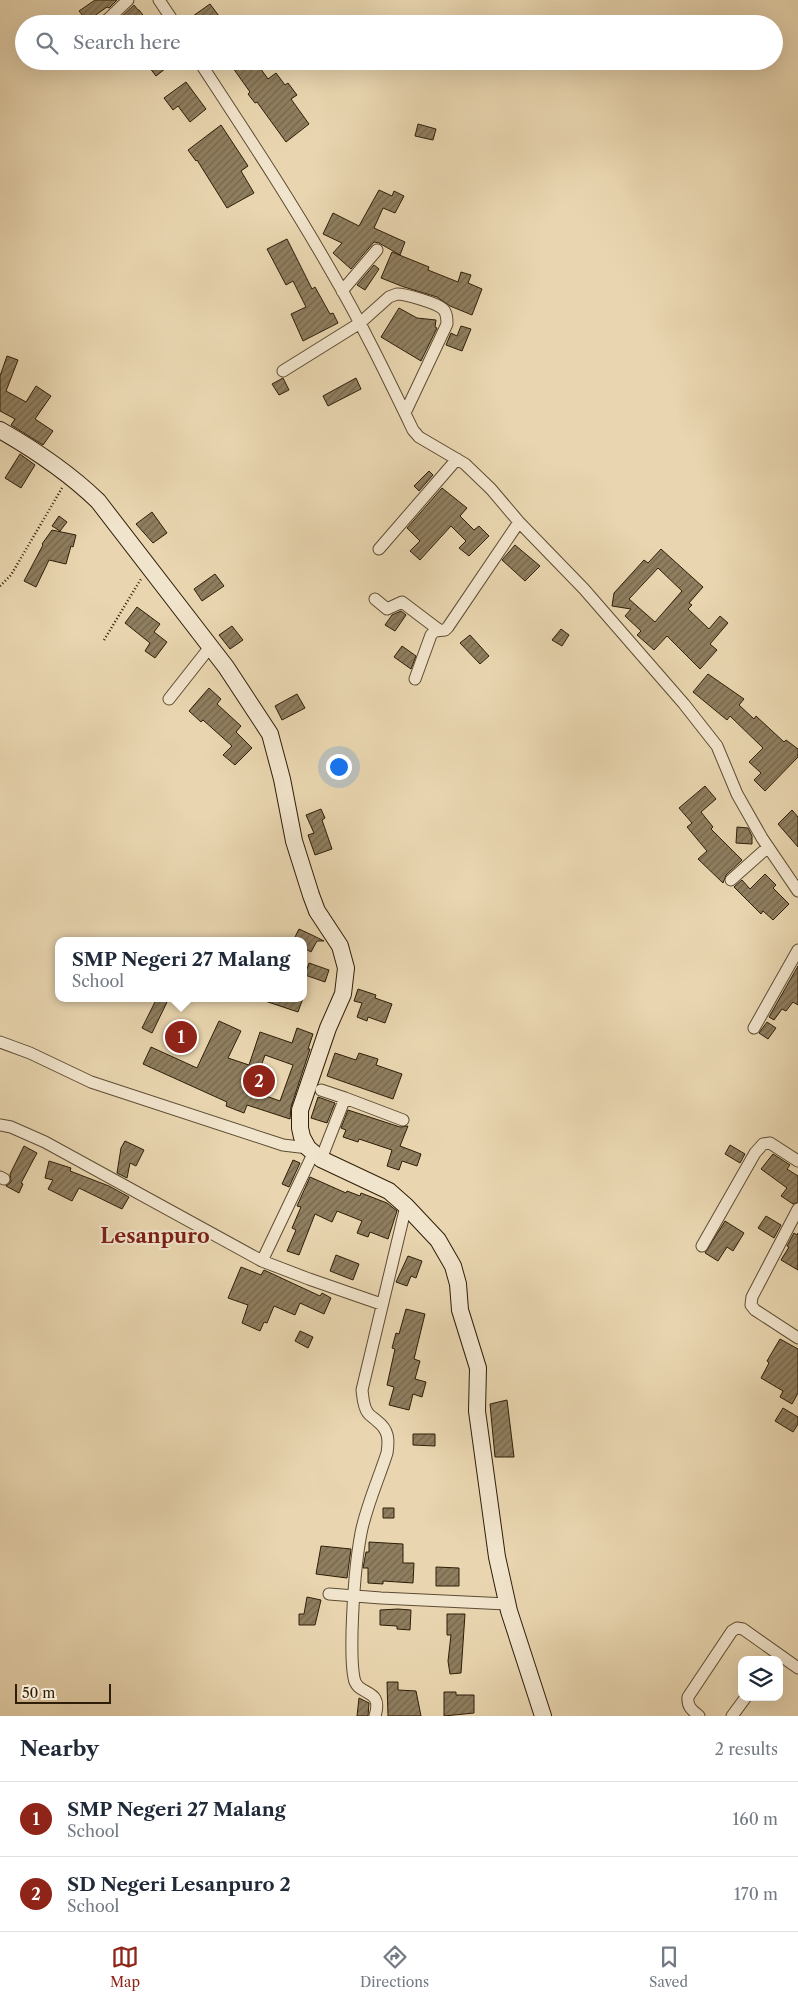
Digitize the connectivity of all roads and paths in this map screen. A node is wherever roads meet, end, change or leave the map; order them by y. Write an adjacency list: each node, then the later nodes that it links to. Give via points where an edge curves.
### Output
1 (128, 0): 3 (street)
2 (158, 0): 4 (street)
3 (112, 15)
4 (169, 15)
5 (205, 70): 7 (street)
6 (377, 250): 7 (street)
7 (342, 291): 8 (street)
8 (360, 323): 9 (street); 10 (street); 10 (street, via 389,297 397,294 435,304 447,315 447,324)
9 (283, 371)
10 (405, 413): 12 (street, via 419,437)
11 (0, 430): 13 (street)
12 (457, 459): 14 (street, via 491,489); 15 (street)
13 (70, 476): 16 (street, via 98,501); 17 (path, via 11,574)
14 (520, 522): 19 (street, via 448,627); 24 (street, via 603,611 717,746 737,794)
15 (379, 549)
16 (148, 567): 20 (path); 21 (street)
17 (0, 586)
18 (375, 599): 19 (street, via 387,609 402,602)
19 (439, 630): 22 (street, via 427,642)
20 (104, 640)
21 (210, 647): 23 (street); 34 (street, via 270,734 294,841 311,895 317,911 340,946 346,968 343,994 300,1110 300,1128)
22 (415, 679)
23 (169, 699)
24 (768, 847): 25 (street); 26 (street)
25 (731, 880)
26 (798, 892)
27 (798, 950): 28 (street)
28 (754, 1028)
29 (0, 1042): 34 (street, via 91,1082)
30 (321, 1090): 31 (street)
31 (345, 1098): 32 (street); 34 (street)
32 (403, 1120)
33 (0, 1125): 39 (street, via 45,1142)
34 (314, 1154): 36 (street, via 389,1191); 39 (street)
35 (796, 1155): 38 (street, via 770,1143 763,1144 755,1152)
36 (406, 1206): 40 (street); 44 (street, via 438,1240 458,1284 460,1310 478,1368 477,1411 494,1539)
37 (798, 1209): 41 (street, via 752,1297 751,1305)
38 (702, 1246)
39 (262, 1261): 40 (street)
40 (381, 1304): 43 (street, via 362,1390 368,1413 381,1424 389,1442 361,1532)
41 (798, 1338)
42 (329, 1594): 43 (street)
43 (353, 1596): 44 (street); 49 (street, via 354,1680 358,1687 374,1696)
44 (507, 1604): 50 (street)
45 (775, 1656): 51 (street, via 743,1630 737,1628 732,1631 688,1697 689,1708)
46 (783, 1660): 47 (street)
47 (798, 1668)
48 (743, 1701): 52 (street)
49 (376, 1716)
50 (543, 1716)
51 (699, 1716)
52 (732, 1716)

